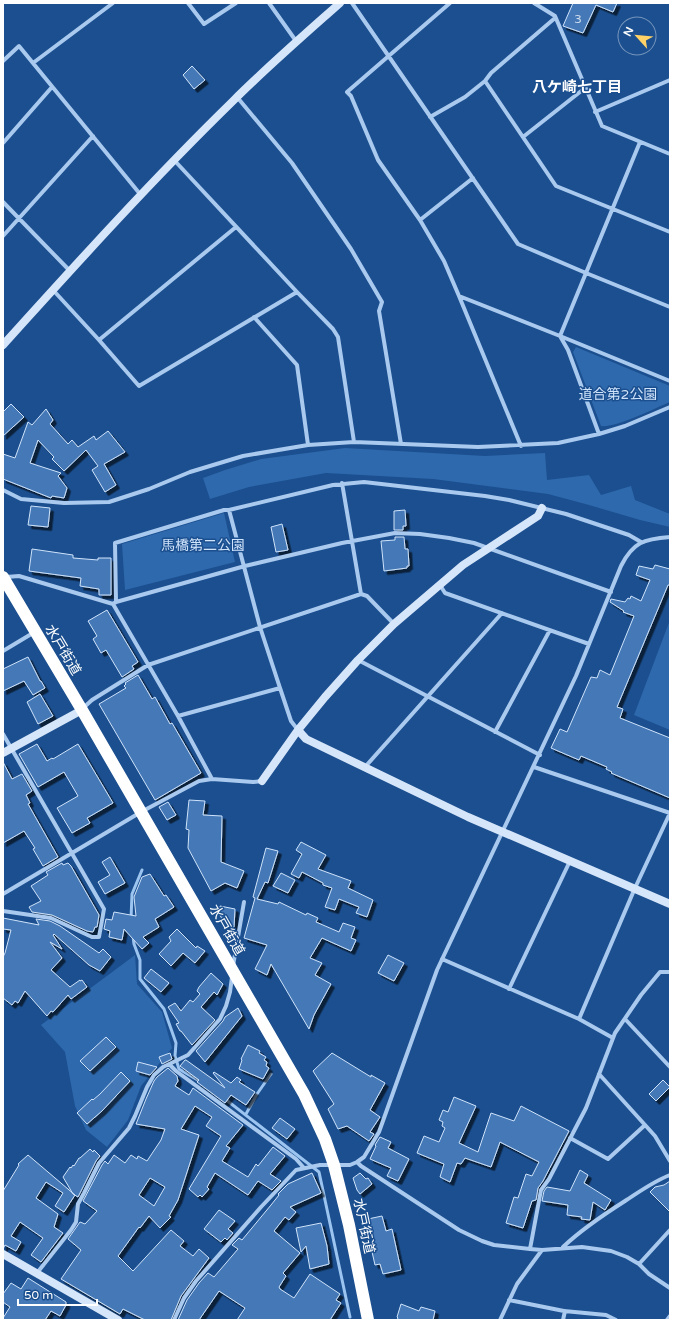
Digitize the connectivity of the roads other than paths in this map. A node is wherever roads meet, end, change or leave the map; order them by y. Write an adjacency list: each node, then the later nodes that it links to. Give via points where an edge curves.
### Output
1 (113, 3): 13 (street)
2 (188, 3): 3 (street, via 204,24)
3 (236, 3)
4 (269, 3): 10 (street)
5 (340, 3): 10 (street)
6 (352, 3): 11 (street)
7 (450, 3): 11 (street)
8 (534, 3): 9 (street)
9 (556, 18): 15 (street, via 491,73); 17 (street)
10 (297, 42): 18 (street)
11 (389, 56): 20 (street); 32 (street, via 348,92 378,160)
12 (3, 60): 13 (street, via 19,46)
13 (33, 63): 16 (street)
14 (670, 80): 19 (street)
15 (485, 81): 20 (street, via 465,97); 22 (street)
16 (52, 87): 21 (street); 24 (street)
17 (585, 88): 19 (street); 22 (street)
18 (237, 97): 26 (street); 50 (street, via 292,163 382,302 379,311)
19 (596, 112): 23 (street, via 602,126)
20 (430, 117): 27 (street)
21 (93, 136): 28 (street); 31 (street)
22 (523, 137): 30 (street, via 556,186)
23 (640, 142): 25 (street); 30 (street)
24 (3, 143)
25 (670, 154)
26 (174, 160): 28 (street); 33 (street)
27 (473, 178): 32 (street); 37 (street, via 518,244)
28 (140, 194): 36 (street)
29 (3, 202): 31 (street)
30 (612, 208): 34 (street); 37 (street)
31 (19, 218): 35 (street); 36 (street)
32 (420, 220): 40 (street, via 444,261)
33 (236, 227): 39 (street); 44 (street)
34 (670, 232)
35 (3, 236)
36 (70, 271): 38 (street)
37 (586, 273): 41 (street); 43 (street)
38 (53, 290): 44 (street); 45 (street)
39 (296, 292): 42 (street); 49 (street, via 338,337)
40 (459, 296): 43 (street); 52 (street)
41 (670, 307)
42 (254, 317): 44 (street, via 139,386); 51 (street, via 297,365)
43 (560, 336): 46 (street); 48 (street, via 568,350)
44 (99, 340)
45 (3, 345)
46 (670, 381)
47 (670, 408): 48 (street)
48 (599, 434): 52 (street, via 558,443)
49 (354, 442): 50 (street); 51 (street)
50 (401, 444): 52 (street, via 448,447)
51 (308, 445): 54 (street, via 231,459 109,502 64,503 21,499)
52 (521, 446)
53 (342, 484): 55 (street, via 364,482 485,496); 56 (street); 58 (street)
54 (3, 490)
55 (542, 508): 59 (street, via 629,535); 60 (street, via 538,516)
56 (229, 510): 61 (street); 66 (street, via 115,543)
57 (670, 537): 59 (street)
58 (352, 541): 60 (street, via 395,534 420,534); 61 (street); 65 (street)
59 (641, 542): 64 (street, via 627,554)
60 (488, 548): 63 (street); 64 (street)
61 (244, 566): 66 (street); 69 (street)
62 (3, 577): 66 (street, via 19,576); 71 (highway, 水戸街道)
63 (440, 585): 67 (street, via 445,593); 68 (street)
64 (611, 592): 72 (street)
65 (361, 594): 68 (street, via 367,596); 69 (street)
66 (115, 603): 75 (street)
67 (502, 613): 70 (street); 77 (street)
68 (394, 624): 74 (street)
69 (260, 627): 75 (street); 76 (street)
70 (550, 630): 72 (street); 81 (street)
71 (35, 632): 73 (street); 78 (highway, 水戸街道)
72 (589, 644): 84 (street)
73 (3, 651)
74 (358, 660): 77 (street); 80 (street)
75 (148, 665): 78 (street, via 92,700); 79 (street)
76 (280, 688): 79 (street); 80 (street, via 291,721)
77 (429, 697): 81 (street); 86 (street)
78 (82, 710): 83 (street); 89 (highway, 水戸街道)
79 (178, 716): 87 (street)
80 (298, 730): 86 (street, via 306,739); 88 (street)
81 (495, 732): 84 (street)
82 (3, 734): 83 (street)
83 (7, 751): 92 (street)
84 (540, 755): 85 (street)
85 (534, 767): 90 (street); 91 (street)
86 (365, 768): 91 (street)
87 (212, 779): 88 (street); 89 (street, via 199,781)
88 (262, 781)
89 (141, 812): 92 (street); 100 (highway, 水戸街道)
90 (670, 813): 94 (street)
91 (503, 832): 93 (street); 99 (street)
92 (71, 854): 95 (street); 98 (street, via 104,909 99,937 92,937 51,918)
93 (570, 861): 94 (street); 102 (street)
94 (635, 888): 97 (street); 104 (street)
95 (3, 894)
96 (244, 902): 100 (street)
97 (670, 904)
98 (3, 911)
99 (442, 959): 102 (street); 112 (street, via 379,1132 364,1157)
100 (232, 969): 106 (street, via 230,992 220,1019 188,1055); 113 (highway, 水戸街道, via 304,1094)
101 (670, 972): 103 (street, via 660,972)
102 (509, 989): 104 (street)
103 (625, 1019): 105 (street); 107 (street)
104 (579, 1020): 105 (street)
105 (613, 1038): 108 (street)
106 (172, 1064): 114 (street, via 176,1071); 122 (street, via 163,1067 154,1075 129,1128 100,1163 78,1204 76,1222)
107 (670, 1067)
108 (599, 1074): 109 (street); 110 (street, via 586,1108)
109 (645, 1125): 110 (street, via 608,1159); 111 (street)
110 (570, 1138): 118 (street, via 550,1179 541,1190)
111 (670, 1161)
112 (357, 1162): 113 (street, via 350,1165); 118 (street, via 459,1230 494,1245)
113 (334, 1165): 114 (street); 129 (highway, 水戸街道)
114 (305, 1167): 128 (street, via 296,1170 285,1181 196,1280)
115 (670, 1175): 117 (street, via 607,1212)
116 (670, 1230): 121 (street)
117 (563, 1248): 119 (street); 121 (street, via 582,1247 611,1251)
118 (530, 1249): 119 (street)
119 (542, 1250): 124 (street)
120 (3, 1254): 122 (street)
121 (639, 1264): 123 (street)
122 (37, 1273): 127 (street)
123 (670, 1288)
124 (509, 1300): 125 (street); 130 (street)
125 (565, 1311): 131 (street); 132 (street, via 606,1315)
126 (670, 1316): 133 (street)
127 (118, 1320)
128 (174, 1320)
129 (368, 1320)
130 (500, 1320)
131 (563, 1320)
132 (616, 1320)
133 (667, 1320)

